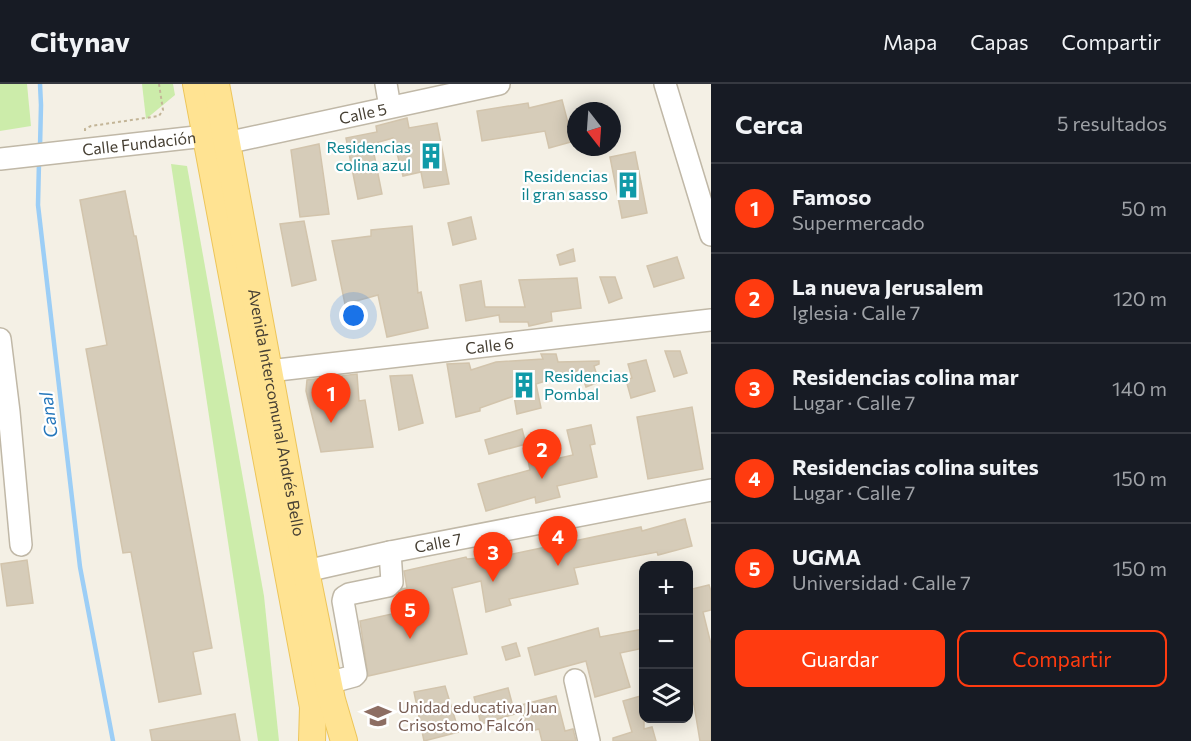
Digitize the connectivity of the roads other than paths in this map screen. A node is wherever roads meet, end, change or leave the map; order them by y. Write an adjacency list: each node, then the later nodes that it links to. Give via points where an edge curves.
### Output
1 (196, 84): 7 (main road, Avenida Intercomunal Andrés Bello)
2 (216, 84): 7 (main road, Avenida Intercomunal Andrés Bello)
3 (386, 84): 6 (street)
4 (499, 84): 6 (street, Calle 5)
5 (665, 84): 9 (street)
6 (390, 107): 7 (street, Calle 5)
7 (216, 140): 8 (street, Calle Fundación); 12 (main road, Avenida Intercomunal Andrés Bello); 20 (main road, Avenida Intercomunal Andrés Bello, via 313,707)
8 (4, 158)
9 (711, 235)
10 (711, 320): 12 (street, Calle 6)
11 (0, 339): 13 (street)
12 (269, 371): 17 (main road, Avenida Intercomunal Andrés Bello)
13 (4, 413): 15 (street)
14 (711, 490): 16 (street, Calle 7)
15 (21, 545)
16 (390, 552): 17 (street, Calle 7); 19 (street, via 392,582 388,586 344,597 356,674)
17 (306, 571): 19 (main road, Avenida Intercomunal Andrés Bello)
18 (575, 680): 22 (street)
19 (328, 683): 21 (main road, Avenida Intercomunal Andrés Bello)
20 (312, 741)
21 (344, 741)
22 (589, 741)

